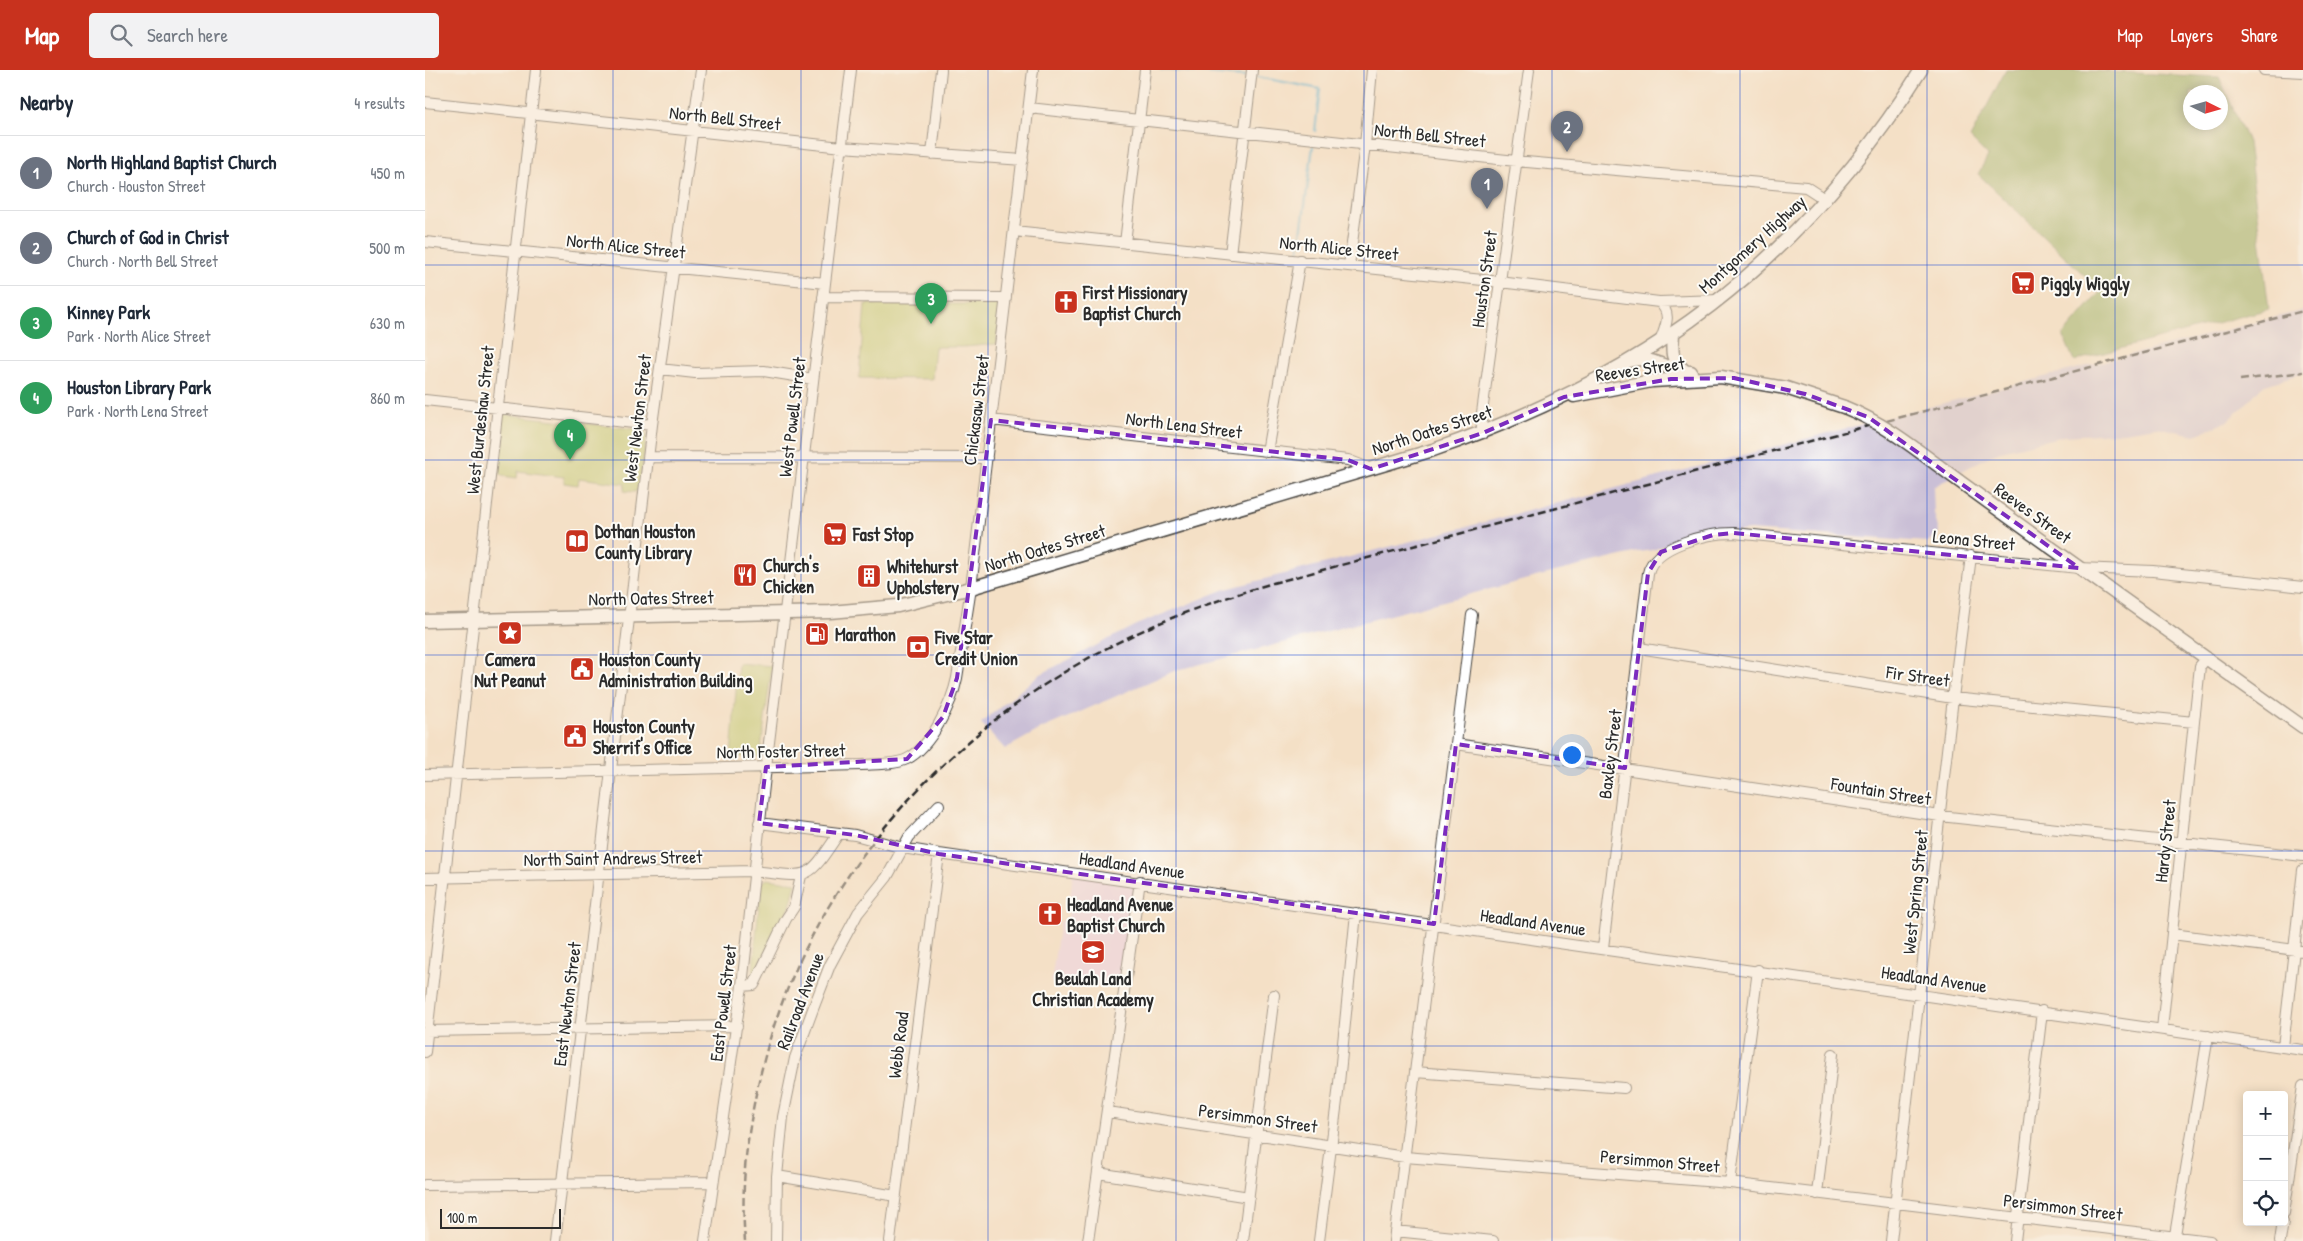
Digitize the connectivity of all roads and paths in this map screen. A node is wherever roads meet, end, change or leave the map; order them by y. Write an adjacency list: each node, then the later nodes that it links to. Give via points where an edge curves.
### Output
1 (536, 70): 15 (street, West Burdeshaw Street)
2 (701, 70): 17 (street, West Newton Street)
3 (851, 70): 20 (street, West Powell Street)
4 (941, 70): 21 (street)
5 (1033, 70): 14 (street, Chickasaw Street)
6 (1145, 70): 16 (street)
7 (1252, 70): 18 (street)
8 (1372, 70): 19 (street)
9 (1529, 70): 23 (street, Houston Street)
10 (1921, 70): 24 (main road, Montgomery Highway, via 1874,140)
11 (2264, 70): 12 (street)
12 (2303, 72)
13 (425, 102): 15 (street, North Bell Street)
14 (1029, 108): 16 (street, North Bell Street); 22 (street, Chickasaw Street)
15 (531, 112): 17 (street, North Bell Street); 28 (street, West Burdeshaw Street)
16 (1140, 120): 18 (street, North Bell Street); 27 (street)
17 (692, 131): 20 (street, North Bell Street); 32 (street, West Newton Street)
18 (1244, 131): 19 (street, North Bell Street); 29 (street)
19 (1365, 145): 23 (street, North Bell Street); 31 (street)
20 (841, 147): 21 (street, North Bell Street); 34 (street, West Powell Street)
21 (932, 154): 22 (street, North Bell Street)
22 (1023, 160): 25 (street, Chickasaw Street)
23 (1516, 161): 24 (street, North Bell Street, via 1806,187); 33 (street, Houston Street)
24 (1826, 200): 37 (main road, Montgomery Highway, via 1761,265)
25 (1014, 231): 27 (street, North Alice Street); 36 (street, Chickasaw Street)
26 (425, 242): 28 (street, North Alice Street)
27 (1125, 242): 29 (street, North Alice Street)
28 (515, 251): 32 (street, North Alice Street); 48 (street, West Burdeshaw Street)
29 (1229, 254): 30 (street, North Alice Street)
30 (1300, 260): 31 (street, North Alice Street); 52 (street)
31 (1349, 266): 33 (street, North Alice Street)
32 (674, 267): 34 (street, North Alice Street); 41 (street, West Newton Street)
33 (1500, 282): 38 (street, North Alice Street); 51 (street, Houston Street, via 1481,420)
34 (825, 283): 35 (street, West Powell Street)
35 (823, 297): 36 (street); 44 (street, West Powell Street)
36 (1006, 298): 49 (street, Chickasaw Street)
37 (1719, 300): 38 (street, North Alice Street); 39 (main road, Montgomery Highway)
38 (1659, 302): 40 (street, via 1668,318)
39 (1673, 334): 40 (main road, Montgomery Highway); 42 (main road, via 1673,358)
40 (1652, 350): 42 (main road, Reeves Street, via 1677,372); 45 (main road, via 1649,368); 46 (main road, Montgomery Highway)
41 (660, 369): 44 (street, via 706,373 764,371); 50 (street, West Newton Street)
42 (1687, 372): 43 (main road, Reeves Street, via 1710,372)
43 (1721, 377): 45 (main road, Reeves Street); 59 (main road, Reeves Street, bridge, via 1786,388 1868,417)
44 (813, 379): 54 (street, West Powell Street)
45 (1671, 379): 46 (main road, Reeves Street)
46 (1564, 397): 51 (main road, North Oates Street)
47 (425, 400): 48 (street)
48 (497, 407): 50 (street); 65 (street, West Burdeshaw Street)
49 (991, 420): 52 (street, North Lena Street); 55 (street, Chickasaw Street)
50 (652, 425): 53 (street, West Newton Street)
51 (1483, 433): 56 (main road, North Oates Street)
52 (1267, 452): 56 (street, North Lena Street, via 1348,460)
53 (648, 456): 54 (street); 63 (street, West Newton Street)
54 (804, 457): 55 (street); 62 (street, West Powell Street)
55 (987, 458): 61 (street, Chickasaw Street)
56 (1371, 469): 61 (main road, North Oates Street)
57 (1971, 556): 58 (street, Leona Street, via 1723,533 1669,548); 59 (street, Leona Street); 69 (street, West Spring Street)
58 (1650, 565): 67 (street, Baxley Street)
59 (2079, 568): 60 (street, Leona Street, via 2153,571); 68 (main road, Reeves Street)
60 (2303, 587)
61 (971, 588): 62 (main road, North Oates Street, via 879,608); 73 (street, Chickasaw Street, via 955,690 943,718)
62 (785, 613): 63 (main road, North Oates Street); 74 (street, West Powell Street)
63 (631, 615): 65 (main road, North Oates Street); 76 (street, West Newton Street)
64 (1472, 615): 72 (street)
65 (474, 619): 66 (main road, North Oates Street); 77 (street, West Burdeshaw Street)
66 (425, 621)
67 (1639, 648): 69 (street, Fir Street); 75 (street, Baxley Street)
68 (2207, 658): 70 (street, Hardy Street, via 2201,666); 71 (main road, Reeves Street)
69 (1953, 698): 70 (street, Fir Street); 80 (street, West Spring Street)
70 (2194, 722): 83 (street, Hardy Street)
71 (2303, 726)
72 (1456, 744): 75 (street, Fountain Street); 95 (street)
73 (923, 746): 74 (street, North Foster Street, via 907,759 880,764)
74 (766, 768): 76 (street, North Foster Street); 81 (street, East Powell Street)
75 (1625, 768): 80 (street, Fountain Street); 97 (street, Baxley Street)
76 (611, 771): 77 (street, North Foster Street); 89 (street, East Newton Street)
77 (457, 774): 78 (street, North Foster Street); 92 (street, West Burdeshaw Street)
78 (425, 775)
79 (939, 805): 84 (street, Railroad Avenue, via 909,836)
80 (1940, 816): 83 (street, Fountain Street); 101 (street, West Spring Street)
81 (759, 823): 82 (street, Headland Avenue); 88 (street, East Powell Street)
82 (839, 832): 84 (street, Headland Avenue); 90 (street, via 815,867)
83 (2181, 842): 86 (street, Fountain Street); 96 (street, Hardy Street)
84 (903, 848): 85 (street, Headland Avenue); 121 (street, Railroad Avenue, via 887,877 843,938 813,1009 789,1084)
85 (939, 854): 93 (street, Headland Avenue); 128 (street, Webb Road)
86 (2303, 856)
87 (2303, 870): 98 (street)
88 (754, 871): 89 (street, North Saint Andrews Street); 90 (street, North Saint Andrews Street); 100 (street, East Powell Street)
89 (599, 874): 92 (street, North Saint Andrews Street); 105 (street, East Newton Street)
90 (801, 876): 100 (street, via 794,907 754,985)
91 (425, 878): 92 (street, North Saint Andrews Street)
92 (445, 878): 107 (street, West Burdeshaw Street)
93 (1140, 881): 94 (street, Headland Avenue); 116 (street)
94 (1356, 913): 95 (street, Headland Avenue); 118 (street)
95 (1434, 924): 97 (street, Headland Avenue); 113 (street)
96 (2172, 934): 98 (street); 106 (street, Hardy Street)
97 (1603, 948): 99 (street, Headland Avenue)
98 (2298, 950): 109 (street)
99 (1758, 970): 101 (street, Headland Avenue); 123 (street)
100 (743, 986): 104 (street, East Powell Street)
101 (1920, 994): 103 (street, Headland Avenue); 130 (street, West Spring Street)
102 (1274, 995): 117 (street)
103 (2041, 1011): 106 (street, Headland Avenue); 131 (street)
104 (737, 1026): 105 (street); 122 (street, East Powell Street)
105 (581, 1028): 107 (street); 124 (street, East Newton Street)
106 (2163, 1029): 108 (street, Headland Avenue)
107 (426, 1031): 111 (street, West Burdeshaw Street)
108 (2208, 1036): 109 (street, Headland Avenue); 134 (street)
109 (2283, 1046): 110 (street, Headland Avenue)
110 (2303, 1050)
111 (425, 1052)
112 (1833, 1054): 127 (street)
113 (1415, 1072): 115 (street); 119 (street)
114 (2303, 1086): 126 (street)
115 (1624, 1088)
116 (1108, 1112): 117 (street, Persimmon Street); 120 (street)
117 (1257, 1134): 118 (street, Persimmon Street); 129 (street)
118 (1331, 1145): 119 (street, Persimmon Street); 141 (street)
119 (1405, 1157): 123 (street, Persimmon Street); 133 (street)
120 (1098, 1173): 129 (street); 139 (street)
121 (777, 1176): 128 (street); 137 (street, Railroad Avenue)
122 (713, 1182): 124 (street); 136 (street, East Powell Street)
123 (1730, 1183): 127 (street, Persimmon Street)
124 (562, 1184): 125 (street); 135 (street, East Newton Street)
125 (425, 1185)
126 (2288, 1186)
127 (1817, 1194): 130 (street, Persimmon Street)
128 (895, 1196): 138 (street, Webb Road)
129 (1249, 1196): 140 (street)
130 (1896, 1204): 131 (street, Persimmon Street); 143 (street, West Spring Street)
131 (2017, 1217): 134 (street, Persimmon Street); 144 (street)
132 (2282, 1226): 146 (street)
133 (1395, 1236): 142 (street)
134 (2174, 1239): 145 (street, Persimmon Street)
135 (555, 1241)
136 (705, 1241)
137 (776, 1241)
138 (890, 1241)
139 (1088, 1241)
140 (1243, 1241)
141 (1319, 1241)
142 (1493, 1241)
143 (1891, 1241)
144 (2015, 1241)
145 (2210, 1241)
146 (2280, 1241)

